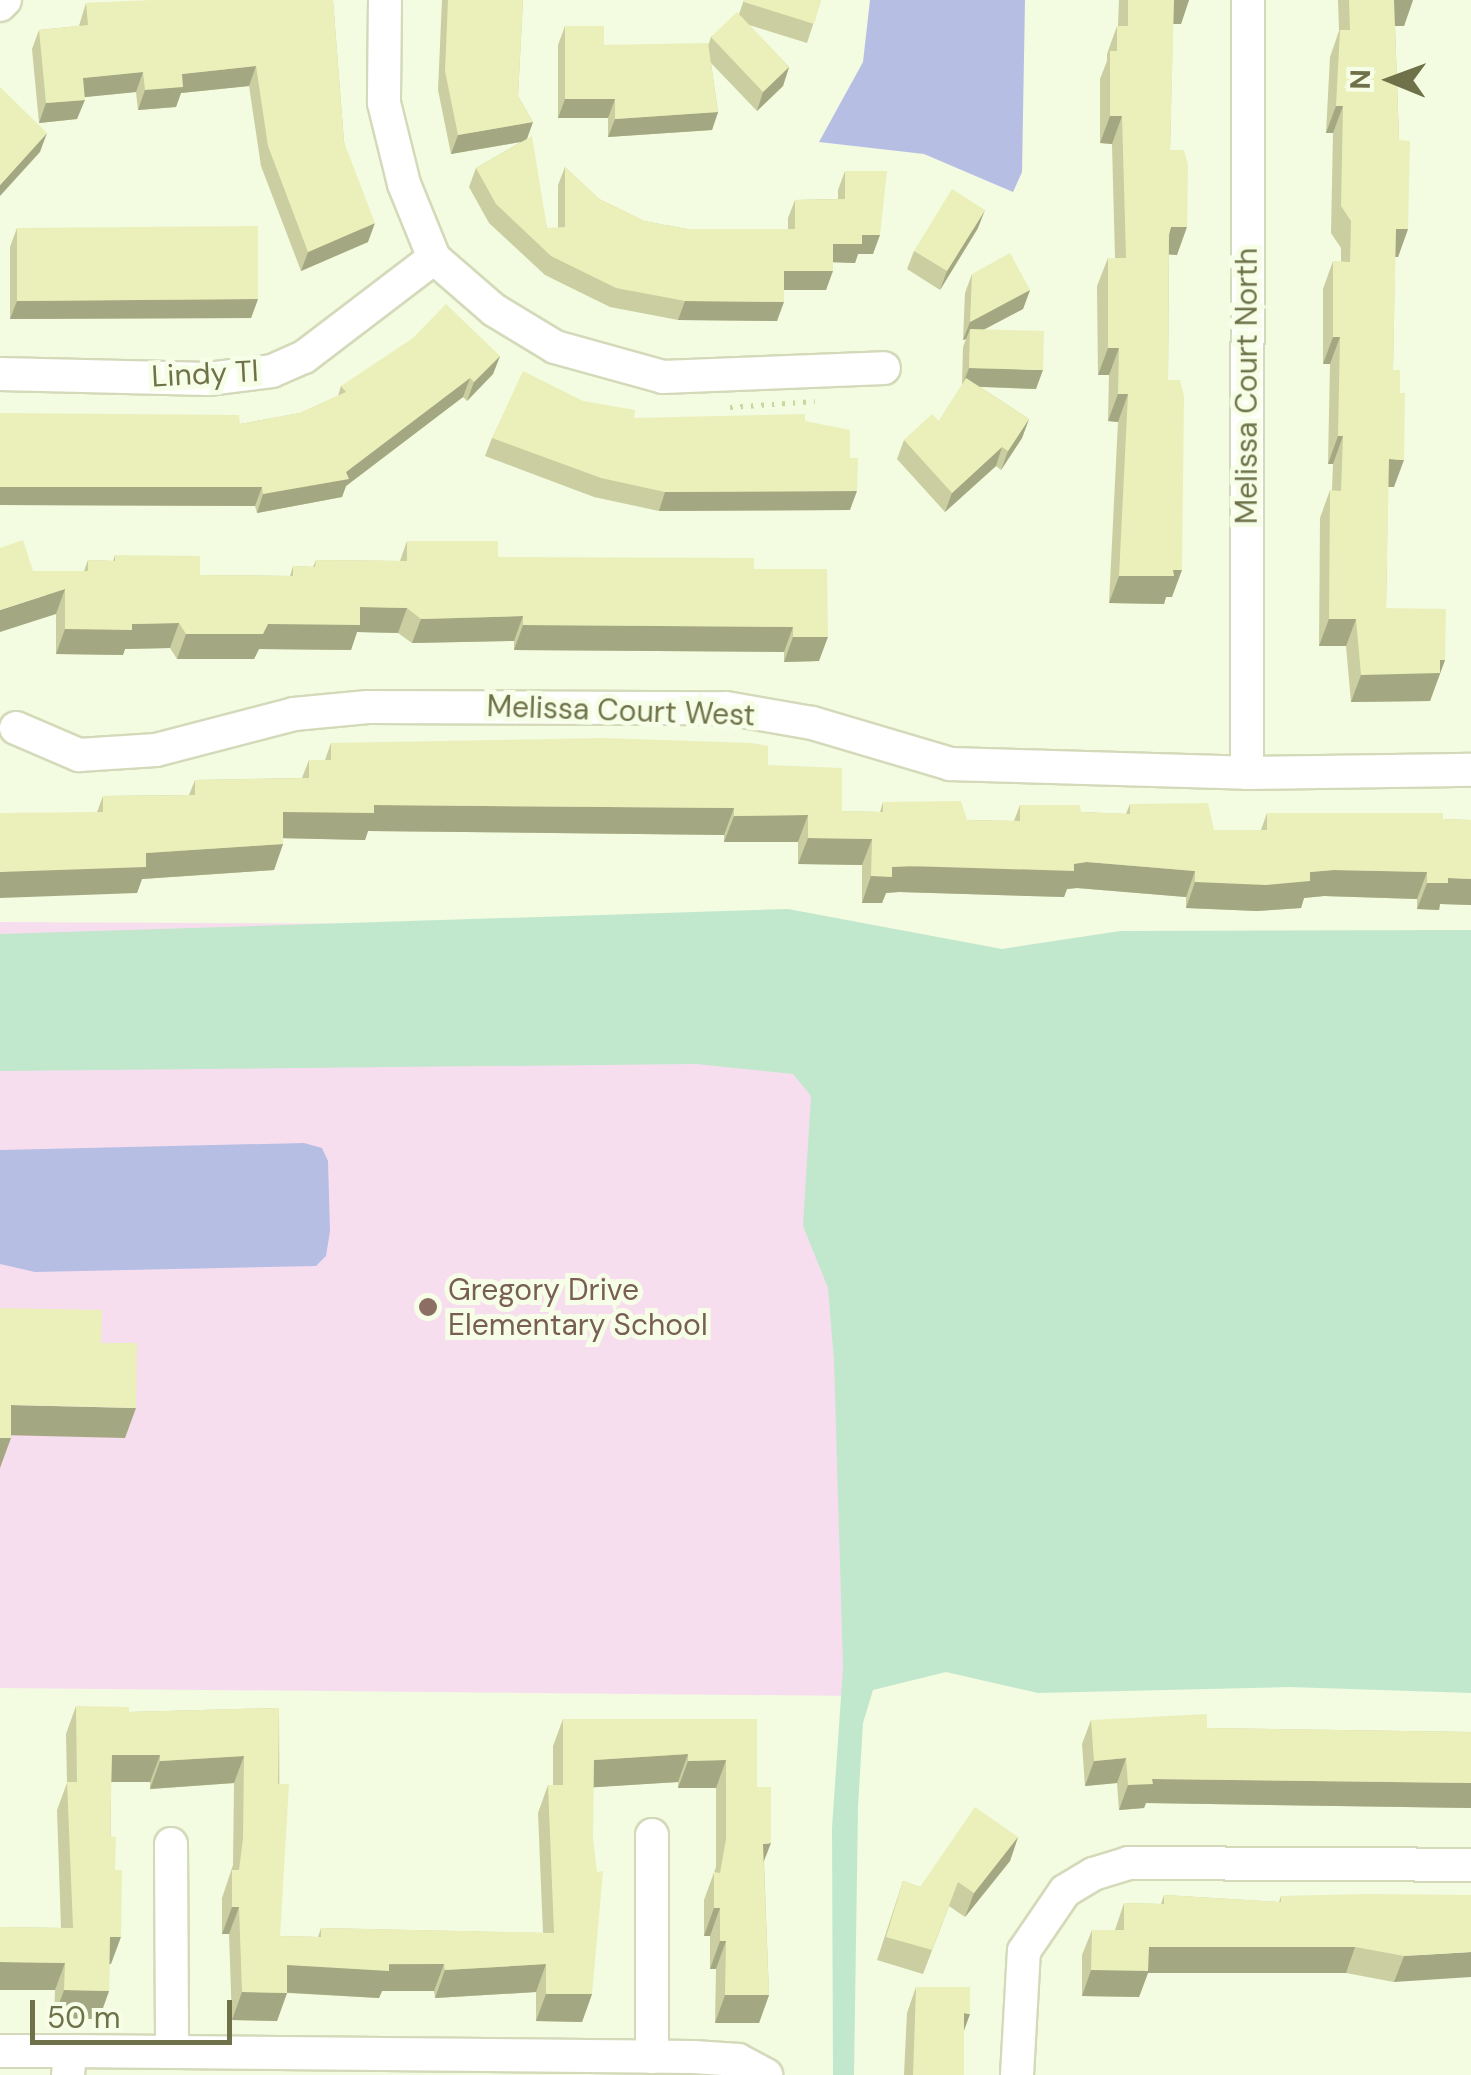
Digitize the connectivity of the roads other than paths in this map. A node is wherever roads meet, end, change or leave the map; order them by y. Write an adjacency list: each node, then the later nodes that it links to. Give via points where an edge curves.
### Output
1 (385, 0): 3 (street, via 384,103 404,184)
2 (1248, 0): 8 (street, Melissa Court North)
3 (434, 258): 4 (street, via 509,320 555,347 610,367 663,377); 5 (street, Lindy Tl, via 304,358 272,371 208,379)
4 (884, 368)
5 (0, 374)
6 (16, 728): 8 (street, Melissa Court West, via 78,755 156,750 294,714 368,707 726,708 812,723 950,764)
7 (1471, 770): 8 (street, Melissa Court West)
8 (1246, 772)
9 (652, 1836): 14 (street)
10 (171, 1844): 13 (street)
11 (1471, 1865): 17 (street, via 1128,1863 1093,1874 1064,1891 1024,1950)
12 (0, 2051): 15 (street)
13 (172, 2052): 14 (street); 15 (street)
14 (652, 2056): 16 (street, via 738,2060)
15 (69, 2063)
16 (766, 2075)
17 (1017, 2075)

